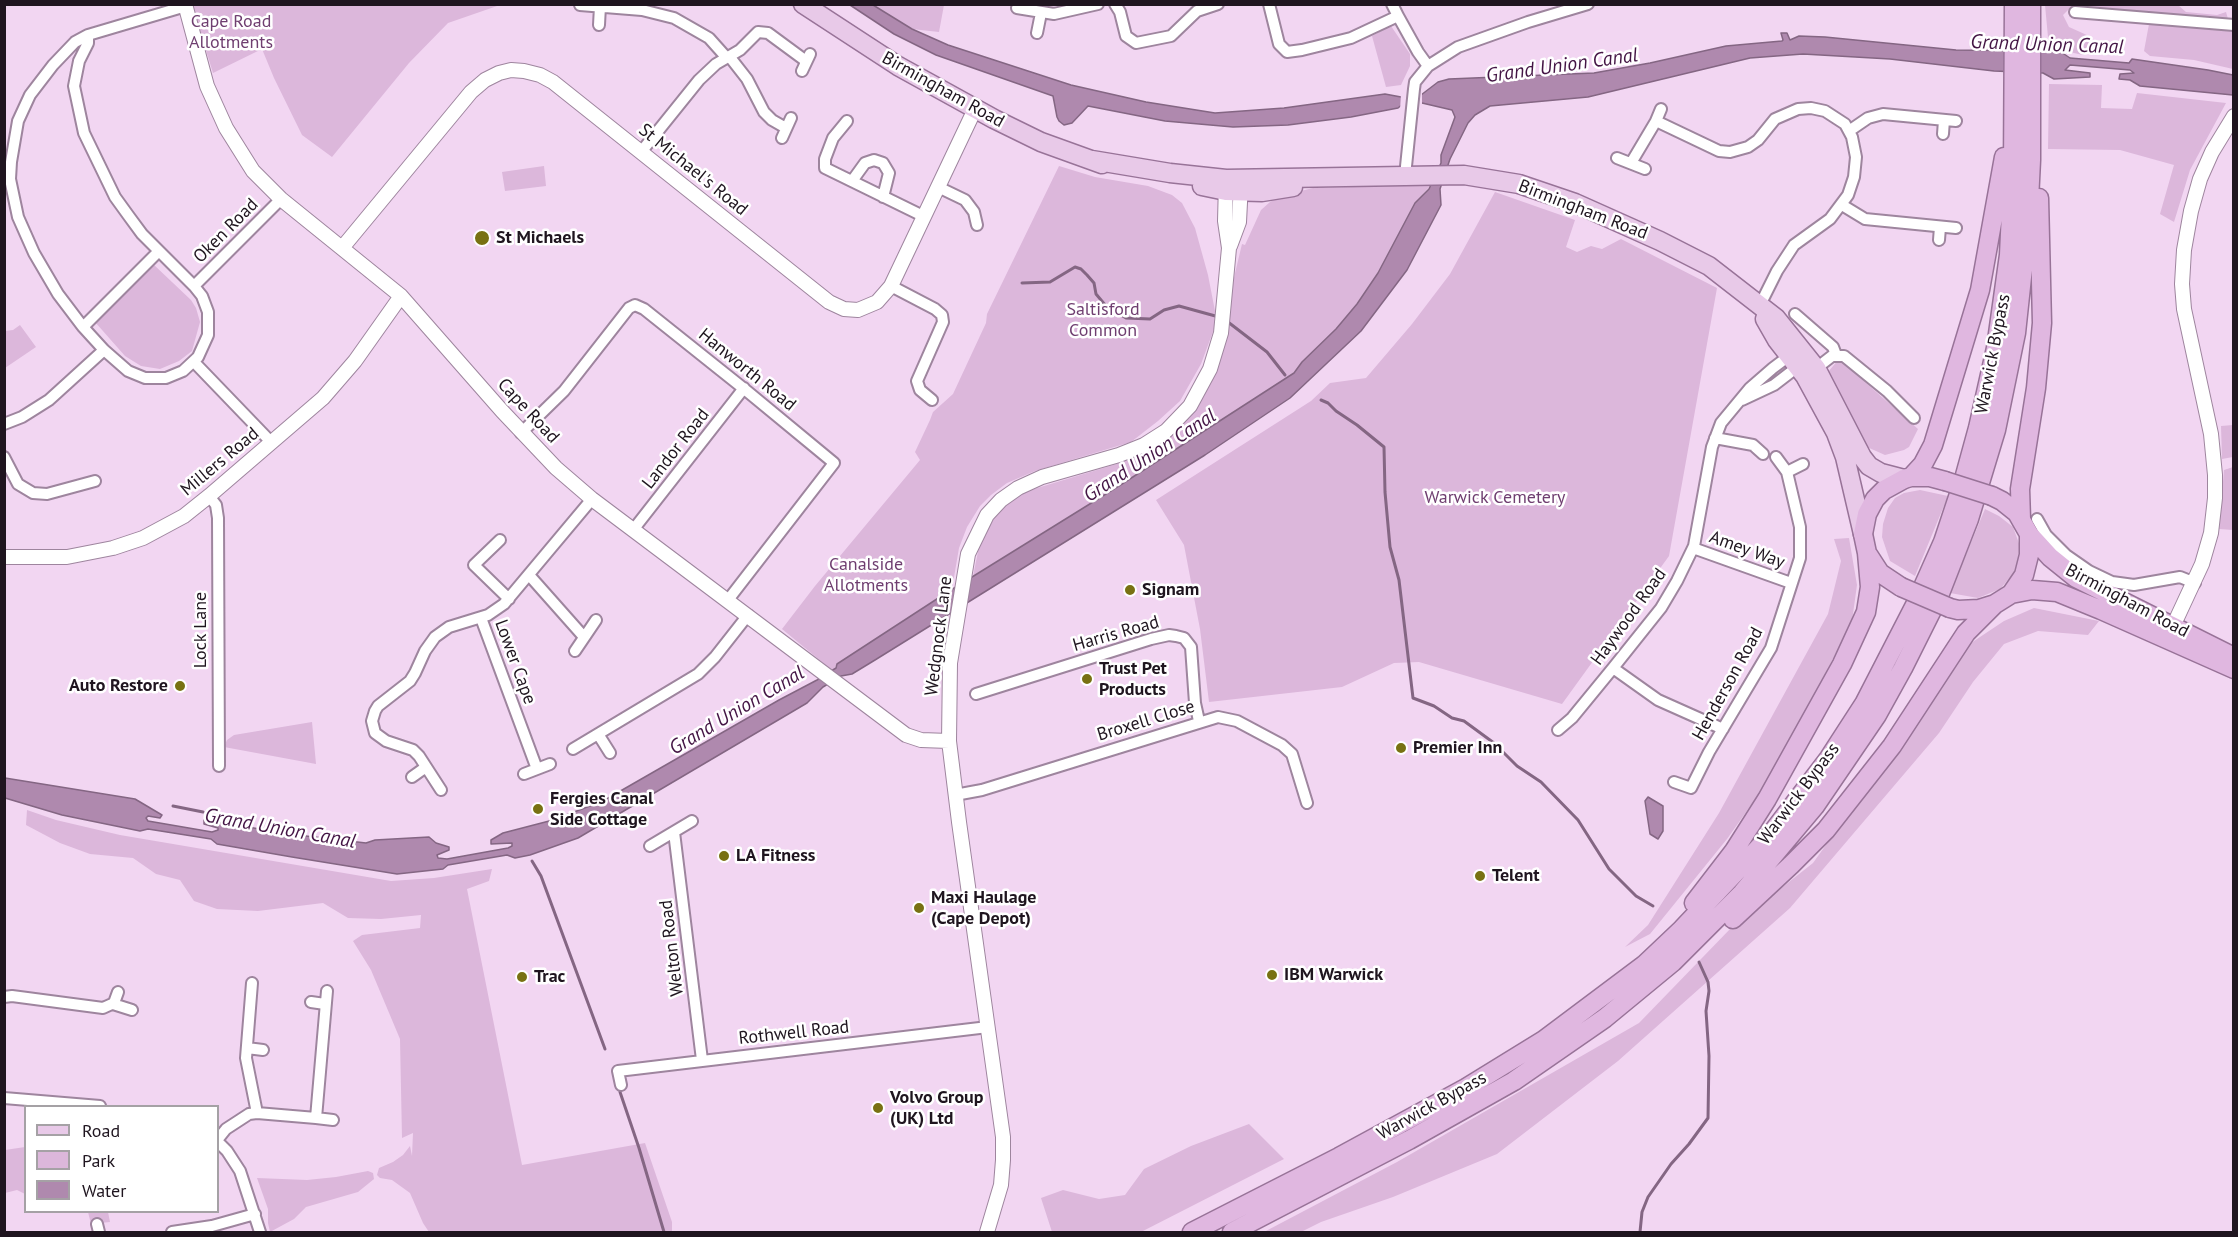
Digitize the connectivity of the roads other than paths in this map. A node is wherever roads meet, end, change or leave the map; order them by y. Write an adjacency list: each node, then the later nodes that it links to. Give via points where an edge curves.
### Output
1 (803, 4): 26 (main road, Birmingham Road, via 898,66)
2 (1098, 4): 15 (street, via 1054,14)
3 (1115, 4): 4 (street, via 1126,36 1136,43 1171,36 1197,11)
4 (1218, 4)
5 (1269, 4): 16 (street, via 1279,44 1290,52 1360,35)
6 (1392, 4): 16 (street)
7 (1588, 4): 24 (street, via 1458,46)
8 (2014, 4): 19 (highway)
9 (2031, 4): 19 (highway)
10 (185, 5): 21 (street); 45 (street, Cape Road, via 207,86 226,128 253,171)
11 (580, 5): 12 (street)
12 (600, 6): 17 (street); 22 (street, via 674,18 708,38)
13 (1017, 8): 15 (street)
14 (2074, 12): 18 (street)
15 (1041, 13): 20 (street)
16 (1398, 16): 24 (street)
17 (599, 25)
18 (2234, 25)
19 (2022, 29): 25 (highway)
20 (1037, 33)
21 (88, 35): 53 (street, via 74,86 84,133 115,197); 59 (street, via 75,42 30,95 18,121 10,179 18,217 34,253)
22 (728, 56): 23 (street, via 762,31); 33 (street, via 764,112); 36 (street, via 699,80)
23 (806, 62)
24 (1428, 66): 40 (street, via 1415,82)
25 (2023, 90): 77 (highway, via 1980,290 1933,445 1923,464); 81 (highway, via 2041,219 2042,323 2020,493); 125 (highway, Warwick Bypass, via 2028,221 2014,343 1983,478 1939,596 1877,715 1815,806 1742,893); 126 (highway, Warwick Bypass, via 1996,348 1964,478 1916,605 1864,704 1809,785 1741,868)
26 (975, 109): 42 (main road, Birmingham Road, via 1041,142 1115,169); 43 (street, St Michael's Road)
27 (1661, 109): 30 (street)
28 (2234, 116): 90 (street, via 2200,179 2184,250 2184,309 2216,475 2211,533)
29 (1944, 120): 31 (street); 34 (street, via 1883,114 1868,118); 35 (street)
30 (1656, 121): 34 (street, via 1719,151 1730,152 1748,147 1775,118 1798,109 1825,111 1839,118); 38 (street)
31 (1956, 121)
32 (847, 122): 41 (street, via 834,138 824,165 828,171)
33 (786, 128)
34 (1850, 131): 46 (street, via 1856,164)
35 (1943, 134)
36 (641, 152): 52 (street, St Michael's Road, via 547,78 524,71 500,73 471,92); 55 (street, St Michael's Road, via 836,306 865,308 882,298)
37 (1617, 158): 38 (street)
38 (1630, 163): 39 (street)
39 (1645, 169)
40 (1405, 176): 42 (main road, Birmingham Road, via 1351,177 1262,192); 57 (main road, Birmingham Road, via 1459,175 1538,190 1638,231 1709,266)
41 (852, 181): 44 (street); 44 (street, via 865,163 884,163 889,173)
42 (1234, 185): 109 (street, Wedgnock Lane, via 1239,222 1229,248 1218,346 1190,406 1166,431 1133,450 1042,477 1012,492 987,515 972,544 954,630)
43 (938, 187): 47 (street, St Michael's Road); 48 (street, via 968,203)
44 (883, 197): 47 (street)
45 (281, 199): 52 (street, Cape Road); 54 (street, Oken Road)
46 (1842, 205): 49 (street, via 1865,219); 57 (street, via 1830,219 1794,245)
47 (923, 216): 55 (street, St Michael's Road)
48 (977, 225)
49 (1940, 227): 50 (street); 51 (street)
50 (1956, 228)
51 (1939, 240)
52 (342, 248): 56 (street, Cape Road)
53 (159, 251): 54 (street); 59 (street)
54 (194, 286): 62 (street, via 206,305 209,322 205,344)
55 (891, 286): 65 (street, via 942,315 943,322 917,381 920,390)
56 (401, 296): 69 (street, Cape Road); 71 (street, Millers Road, via 332,387)
57 (1760, 306): 63 (main road, Birmingham Road, via 1776,318)
58 (1795, 318): 61 (street, via 1833,347)
59 (83, 327): 60 (street)
60 (104, 350): 62 (street, via 128,371 145,378 172,376); 68 (street, via 49,400)
61 (1836, 355): 63 (street); 67 (street, via 1854,364)
62 (194, 362): 71 (street)
63 (1803, 365): 66 (street, Haywood Road); 66 (street, Haywood Road, via 1750,388); 77 (main road, Birmingham Road, via 1862,458 1875,470); 83 (main road, Birmingham Road, via 1845,457)
64 (744, 388): 69 (street, Hanworth Road, via 635,305 564,391); 82 (street, Landor Road); 93 (street, Hanworth Road, via 834,463)
65 (932, 400)
66 (1739, 402): 70 (street, Haywood Road)
67 (1914, 418)
68 (4, 424)
69 (521, 433): 80 (street, Cape Road)
70 (1714, 438): 72 (street, via 1753,445); 85 (street, Haywood Road)
71 (271, 442): 79 (street, Millers Road)
72 (1763, 454)
73 (4, 458): 78 (street, via 18,484 33,493 47,494)
74 (1776, 458): 76 (street, Henderson Road)
75 (1803, 464): 76 (street)
76 (1787, 472): 89 (street, Henderson Road, via 1801,549)
77 (1908, 478): 81 (highway, bridge, via 1930,477 1992,496); 83 (highway, via 1875,499)
78 (95, 481)
79 (209, 496): 87 (street, Millers Road, via 167,526 113,548 67,556); 113 (street, Lock Lane, via 216,505 218,518)
80 (592, 499): 82 (street, Cape Road); 88 (street, Lower Cape)
81 (2029, 524): 90 (street, Birmingham Road, via 2066,555 2112,582 2134,585 2180,577); 91 (highway, via 2027,566); 98 (highway, Birmingham Road, via 2056,563)
82 (633, 530): 93 (street, Cape Road)
83 (1863, 534): 86 (highway)
84 (500, 540): 92 (street, via 474,565)
85 (1693, 548): 89 (street, Amey Way); 102 (street, Haywood Road, via 1670,594)
86 (1867, 553): 94 (highway, bridge, via 1880,573 1901,587 1950,608 1979,609); 126 (highway, via 1870,587 1866,612 1824,698 1734,851)
87 (4, 557)
88 (529, 575): 92 (street, Lower Cape); 99 (street)
89 (1791, 583): 106 (street, Henderson Road, via 1771,648)
90 (2195, 583): 98 (street)
91 (2011, 594): 94 (highway); 98 (highway, Birmingham Road, via 2032,590 2057,592)
92 (509, 599): 96 (street, Lower Cape)
93 (728, 600): 95 (street, Cape Road)
94 (1995, 604): 125 (highway, via 1966,633 1892,746 1826,830 1733,919)
95 (748, 615): 108 (street, via 698,675); 109 (street, Cape Road, via 906,735)
96 (481, 618): 114 (street, via 449,627 435,637 410,681 373,714 373,728 378,736 413,750); 115 (street, Lower Cape)
97 (596, 620): 99 (street)
98 (2171, 633): 101 (highway, Birmingham Road); 103 (highway, Birmingham Road)
99 (584, 637): 100 (street)
100 (575, 651)
101 (2234, 657)
102 (1613, 668): 106 (street, via 1658,700); 107 (street, Haywood Road)
103 (2234, 669)
104 (976, 694): 105 (street, Harris Road, via 1169,635 1184,638 1191,647)
105 (1199, 721): 120 (street, Broxell Close); 121 (street, Broxell Close, via 1218,717 1237,721 1282,745 1292,754)
106 (1723, 729): 118 (street, Henderson Road, via 1691,788)
107 (1558, 730)
108 (598, 734): 110 (street); 111 (street)
109 (949, 741): 120 (street, Wedgnock Lane)
110 (573, 749)
111 (609, 753)
112 (550, 764): 115 (street)
113 (219, 766)
114 (426, 767): 117 (street); 119 (street)
115 (537, 769): 116 (street)
116 (524, 774)
117 (412, 777)
118 (1674, 783)
119 (441, 790)
120 (955, 795): 135 (street, Wedgnock Lane)
121 (1307, 802)
122 (692, 821): 123 (street)
123 (674, 832): 124 (street); 138 (street, Welton Road)
124 (650, 846)
125 (1673, 962): 152 (highway, Warwick Bypass, via 1605,1018 1514,1081)
126 (1644, 964): 151 (highway, Warwick Bypass, via 1504,1066)
127 (252, 983): 136 (street)
128 (327, 991): 133 (street)
129 (118, 992): 132 (street)
130 (4, 997): 132 (street, via 103,1008)
131 (311, 1002): 133 (street)
132 (113, 1004): 134 (street)
133 (325, 1004): 143 (street)
134 (132, 1010)
135 (988, 1028): 138 (street, Rothwell Road); 150 (street, Wedgnock Lane, via 1003,1160)
136 (247, 1048): 137 (street); 142 (street)
137 (263, 1050)
138 (702, 1060): 139 (street, Rothwell Road, via 618,1071)
139 (621, 1085)
140 (4, 1098): 141 (street)
141 (85, 1105)
142 (256, 1113): 143 (street); 145 (street, via 226,1129)
143 (316, 1118): 144 (street)
144 (333, 1119)
145 (219, 1140)
146 (219, 1142): 147 (street, via 240,1171)
147 (255, 1214): 148 (street); 149 (street)
148 (172, 1233)
149 (260, 1233)
150 (987, 1233)
151 (1192, 1233)
152 (1232, 1233)

